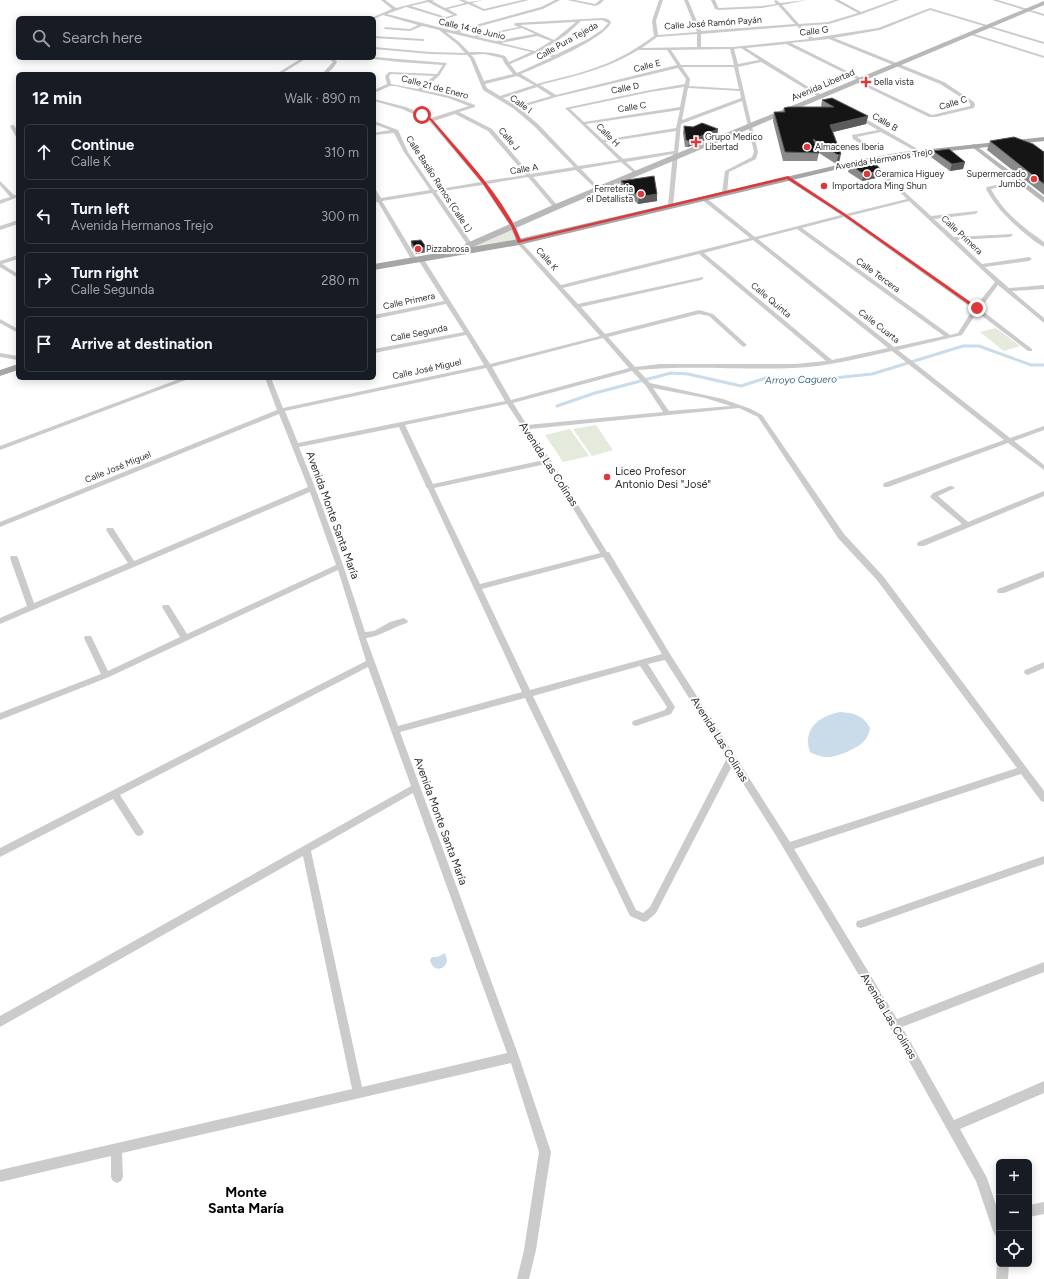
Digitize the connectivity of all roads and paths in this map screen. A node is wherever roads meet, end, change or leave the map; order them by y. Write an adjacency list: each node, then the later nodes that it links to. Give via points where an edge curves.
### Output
1 (383, 0): 23 (street)
2 (431, 0): 22 (street); 24 (street)
3 (461, 0): 18 (street)
4 (481, 0): 18 (street)
5 (510, 0): 20 (street)
6 (527, 0): 20 (street)
7 (558, 0): 27 (street)
8 (569, 0): 9 (street, via 597,4)
9 (602, 0)
10 (661, 0): 45 (street, via 653,25)
11 (686, 0): 42 (street)
12 (713, 0): 21 (street, via 719,9)
13 (775, 0): 21 (street)
14 (805, 0): 21 (street)
15 (836, 0): 28 (street)
16 (897, 0): 28 (street, Calle José Ramón Payán)
17 (994, 0): 26 (street)
18 (468, 3): 20 (street, via 484,10); 24 (street)
19 (1044, 3): 26 (street, Avenida Libertad)
20 (516, 4)
21 (779, 4): 37 (street)
22 (405, 6): 23 (street); 24 (street, via 446,18 456,15)
23 (395, 9): 29 (street)
24 (445, 9)
25 (524, 9): 27 (street)
26 (1026, 10): 30 (street); 38 (street, Avenida Libertad)
27 (530, 11): 32 (street)
28 (861, 13): 37 (street, Calle José Ramón Payán, via 828,23)
29 (383, 14): 31 (street); 33 (street, Calle 14 de Junio)
30 (1044, 16)
31 (376, 17)
32 (507, 17): 35 (street); 41 (street)
33 (399, 19): 36 (street, Calle 14 de Junio); 36 (street, via 384,28 410,30)
34 (580, 20): 35 (street, Calle Pura Tejeda); 51 (street); 63 (street, Calle Pura Tejeda, via 602,19 610,23 590,40)
35 (515, 24): 39 (street)
36 (422, 25): 40 (street, Calle 14 de Junio)
37 (798, 25): 42 (street, Calle José Ramón Payán); 50 (street)
38 (987, 26): 43 (street, Avenida Libertad); 48 (street, Calle G, via 930,9 879,29); 54 (street, Calle G)
39 (520, 28): 44 (street); 46 (street)
40 (442, 30): 41 (street, Calle 14 de Junio); 62 (street, Calle I)
41 (455, 32): 46 (street, Calle 14 de Junio)
42 (700, 32): 45 (street, Calle José Ramón Payán); 57 (street)
43 (969, 33): 64 (street); 70 (street, Avenida Libertad)
44 (537, 35): 51 (street); 52 (street)
45 (656, 36): 60 (street, Calle José Ramón Payán)
46 (473, 37): 52 (street, Calle 14 de Junio)
47 (376, 38): 49 (street)
48 (829, 38): 50 (street, Calle G); 70 (street)
49 (424, 40)
50 (812, 40): 53 (street, Calle G)
51 (554, 41): 61 (street)
52 (495, 42): 61 (street, Calle 14 de Junio)
53 (788, 42): 55 (street, Calle G); 77 (street, Calle C)
54 (1044, 44)
55 (742, 47): 58 (street, Calle G); 68 (street)
56 (376, 48): 62 (street)
57 (699, 48): 58 (street, Calle G); 59 (street, Calle G)
58 (732, 48): 72 (street)
59 (668, 49): 60 (street, Calle G); 71 (street)
60 (637, 50): 80 (street, Calle José Ramón Payán, via 589,71)
61 (536, 52): 63 (street, Calle 14 de Junio); 69 (street)
62 (468, 54): 69 (street, via 503,56); 78 (street, Calle I)
63 (557, 57): 75 (street, Calle Pura Tejeda)
64 (1044, 57)
65 (376, 59): 76 (street, via 445,63)
66 (302, 60): 73 (street)
67 (334, 60): 74 (street)
68 (761, 60): 72 (street, Calle E); 86 (street)
69 (507, 64): 75 (street)
70 (896, 64): 77 (street, Avenida Libertad); 77 (street, Calle C, via 942,82 973,105 931,116)
71 (680, 66): 72 (street, Calle E); 81 (street, via 688,79); 85 (street, Calle E)
72 (735, 66): 83 (street)
73 (281, 72)
74 (326, 72)
75 (517, 74): 78 (street, Calle Pura Tejeda); 80 (street)
76 (438, 75): 79 (street, via 390,73 387,76); 82 (street)
77 (858, 80): 86 (street, Avenida Libertad)
78 (482, 83): 87 (street, Calle I, via 485,89)
79 (389, 85): 82 (street, Calle 21 de Enero); 84 (street, Calle 21 de Enero)
80 (538, 85): 85 (street); 87 (street, Calle José Ramón Payán)
81 (687, 86): 83 (street, Calle D); 91 (street, Calle D); 92 (street)
82 (419, 90): 93 (street, Calle 21 de Enero, via 473,106)
83 (741, 90): 88 (street)
84 (376, 91)
85 (555, 96): 90 (street, Calle E)
86 (822, 97): 100 (street, Avenida Libertad)
87 (499, 98): 90 (street, Calle I)
88 (743, 99): 98 (street); 100 (street)
89 (376, 101): 95 (street, Calle K, via 404,108)
90 (516, 108): 114 (street, Calle I, via 536,125)
91 (567, 108): 97 (street, Calle H)
92 (682, 108): 97 (street, Calle C); 98 (street)
93 (456, 112): 95 (street, Calle 21 de Enero); 116 (street, Calle J, via 490,130)
94 (854, 114): 102 (street, Calle B)
95 (431, 120): 120 (street, Calle K)
96 (376, 123): 103 (street, Calle Basilio Ramos (Calle L))
97 (584, 123): 107 (street, Calle H)
98 (679, 123): 101 (street)
99 (12, 126): 104 (street)
100 (750, 126): 111 (street, Avenida Libertad); 123 (street, via 756,156 728,171)
101 (678, 129): 107 (street); 111 (street)
102 (882, 130): 108 (street, via 854,136); 110 (street, Calle B)
103 (396, 131): 105 (street); 122 (street, Calle Basilio Ramos (Calle L), via 406,152)
104 (16, 133)
105 (376, 134)
106 (1044, 139): 109 (main road, Avenida Hermanos Trejo)
107 (602, 141): 112 (street, Calle H)
108 (863, 143)
109 (974, 146): 110 (main road, Avenida Hermanos Trejo); 118 (street)
110 (921, 152): 113 (main road, Avenida Hermanos Trejo)
111 (676, 155): 112 (street, Calle A); 115 (street, Avenida Libertad); 130 (street)
112 (621, 160): 114 (street, Calle A); 115 (street, Calle H)
113 (868, 160): 117 (main road, Avenida Hermanos Trejo); 126 (street, Calle Primera)
114 (575, 168): 116 (street, Calle A); 121 (street, Calle I)
115 (636, 174): 121 (street, Avenida Libertad)
116 (530, 176): 120 (street, Calle A); 131 (street, Calle J)
117 (788, 178): 123 (main road, Avenida Hermanos Trejo); 133 (street)
118 (1018, 181): 128 (street); 144 (street, via 988,189 1006,214)
119 (0, 182): 124 (street)
120 (484, 183): 122 (street, Calle A); 136 (street, Calle K)
121 (598, 190): 131 (street, Avenida Libertad)
122 (433, 191): 127 (street, Calle A); 143 (street, Calle Basilio Ramos (Calle L))
123 (725, 193): 125 (main road, Avenida Hermanos Trejo)
124 (15, 197): 129 (street)
125 (703, 198): 130 (main road, Avenida Hermanos Trejo); 140 (street, Calle Cuarta)
126 (911, 199): 133 (street); 134 (street, Calle Primera)
127 (377, 200): 148 (street, Avenida Las Colinas)
128 (1044, 201)
129 (0, 202)
130 (671, 205): 142 (main road, Avenida Hermanos Trejo)
131 (556, 207): 136 (street, Avenida Libertad)
132 (975, 212): 134 (street)
133 (846, 216): 137 (street); 161 (street)
134 (931, 218): 141 (street, Calle Primera)
135 (16, 223): 138 (street)
136 (513, 226): 142 (street, Calle K); 143 (street, Avenida Libertad)
137 (797, 227): 140 (street); 168 (street, Calle Tercera)
138 (0, 228)
139 (1010, 235): 141 (street)
140 (752, 238): 145 (street); 170 (street, Calle Cuarta)
141 (954, 239): 151 (street, Calle Primera)
142 (519, 242): 146 (main road, Avenida Hermanos Trejo); 157 (street, Calle K)
143 (470, 245): 146 (street, Avenida Libertad)
144 (1044, 246)
145 (700, 252): 157 (street); 175 (street, Calle Quinta)
146 (457, 253): 148 (main road, Avenida Hermanos Trejo)
147 (16, 258): 150 (street)
148 (417, 259): 152 (main road, Avenida Hermanos Trejo); 159 (street, Avenida Las Colinas)
149 (1029, 259): 151 (street)
150 (0, 264): 153 (street)
151 (982, 266): 155 (street, Calle Primera)
152 (376, 267)
153 (16, 275)
154 (701, 278): 160 (street)
155 (998, 282): 158 (street, Calle Primera); 161 (street)
156 (1044, 286): 158 (street)
157 (560, 287): 160 (street, Calle K)
158 (1008, 290): 163 (street, Calle Primera)
159 (447, 302): 162 (street, Calle Primera); 166 (street, Avenida Las Colinas)
160 (577, 306): 167 (street, Calle K)
161 (977, 308): 168 (street, via 960,334); 171 (street)
162 (376, 317)
163 (1042, 318)
164 (0, 321): 165 (street)
165 (16, 331)
166 (467, 333): 172 (street, Calle Segunda); 176 (street, Avenida Las Colinas)
167 (603, 336): 169 (street, Calle José Miguel, via 700,312 711,315); 176 (street, Calle José Miguel); 178 (street, Calle K)
168 (948, 337): 170 (street)
169 (744, 345)
170 (892, 348): 175 (street); 190 (street, Calle Cuarta)
171 (1030, 350)
172 (376, 351)
173 (0, 356): 174 (street)
174 (16, 358)
175 (831, 362): 178 (street, via 795,366 660,366)
176 (488, 366): 183 (street, Avenida Las Colinas); 185 (street, Calle José Miguel)
177 (16, 368): 179 (main road)
178 (632, 369): 182 (street, Calle K); 183 (street)
179 (0, 373)
180 (183, 380): 192 (street)
181 (269, 380): 185 (street, Avenida Monte Santa María)
182 (646, 384): 184 (street); 186 (street, Calle K)
183 (509, 402): 187 (street); 188 (street, Avenida Las Colinas)
184 (742, 406): 186 (street); 229 (street, via 760,416 841,536 880,578)
185 (282, 410): 191 (street, Avenida Monte Santa María); 200 (street, Calle José Miguel)
186 (668, 414): 188 (street)
187 (401, 424): 191 (street); 196 (street)
188 (526, 427): 193 (street, Avenida Las Colinas)
189 (1044, 428): 190 (street)
190 (1010, 440): 194 (street, Calle Cuarta); 195 (street)
191 (295, 446): 197 (street, Avenida Monte Santa María)
192 (0, 448)
193 (548, 461): 196 (street); 204 (street, Avenida Las Colinas)
194 (1044, 468)
195 (886, 485)
196 (429, 486): 209 (street)
197 (312, 488): 206 (street); 207 (street, Avenida Monte Santa María)
198 (952, 488): 201 (street, via 934,497)
199 (1044, 493): 201 (street)
200 (0, 525)
201 (967, 525): 203 (street)
202 (110, 530): 206 (street)
203 (921, 544)
204 (606, 554): 209 (street); 218 (street, Avenida Las Colinas)
205 (14, 558): 212 (street)
206 (133, 565): 212 (street)
207 (340, 566): 215 (street, Avenida Monte Santa María); 217 (street)
208 (1044, 574): 210 (street)
209 (478, 588): 224 (street)
210 (1001, 591)
211 (166, 607): 217 (street)
212 (32, 608): 214 (street)
213 (404, 621): 215 (street, via 375,634)
214 (0, 622)
215 (362, 635): 219 (street, Avenida Monte Santa María)
216 (88, 638): 223 (street)
217 (185, 638): 223 (street)
218 (667, 656): 220 (street); 228 (street, Avenida Las Colinas)
219 (370, 662): 227 (street, Avenida Monte Santa María); 231 (street)
220 (643, 664): 224 (street); 226 (street, via 670,707 668,712)
221 (1044, 665): 222 (street)
222 (1028, 672)
223 (106, 675): 225 (street)
224 (528, 695): 227 (street); 228 (street, via 634,913 644,918 653,910)
225 (0, 717)
226 (636, 723)
227 (394, 730): 230 (street, Avenida Monte Santa María)
228 (732, 758): 234 (street, Avenida Las Colinas)
229 (1023, 770): 232 (street); 234 (street)
230 (416, 787): 235 (street); 242 (street, Avenida Monte Santa María)
231 (114, 794): 233 (street); 236 (street)
232 (1044, 798)
233 (138, 832)
234 (787, 847): 241 (street, Avenida Las Colinas)
235 (306, 850): 240 (street); 244 (street)
236 (0, 853)
237 (1044, 860): 238 (street)
238 (861, 924)
239 (1044, 967): 241 (street)
240 (0, 1022)
241 (895, 1024): 245 (street, Avenida Las Colinas)
242 (514, 1057): 244 (street); 253 (street, Avenida Monte Santa María, via 544,1152 530,1250)
243 (1044, 1087): 245 (street)
244 (358, 1093): 246 (street)
245 (953, 1126): 251 (street, Avenida Las Colinas, via 981,1178)
246 (116, 1149): 247 (street); 248 (street)
247 (0, 1176)
248 (117, 1178)
249 (1044, 1208): 250 (street)
250 (1032, 1210)
251 (996, 1216)
252 (1003, 1267): 254 (street)
253 (523, 1279)
254 (1002, 1279)

